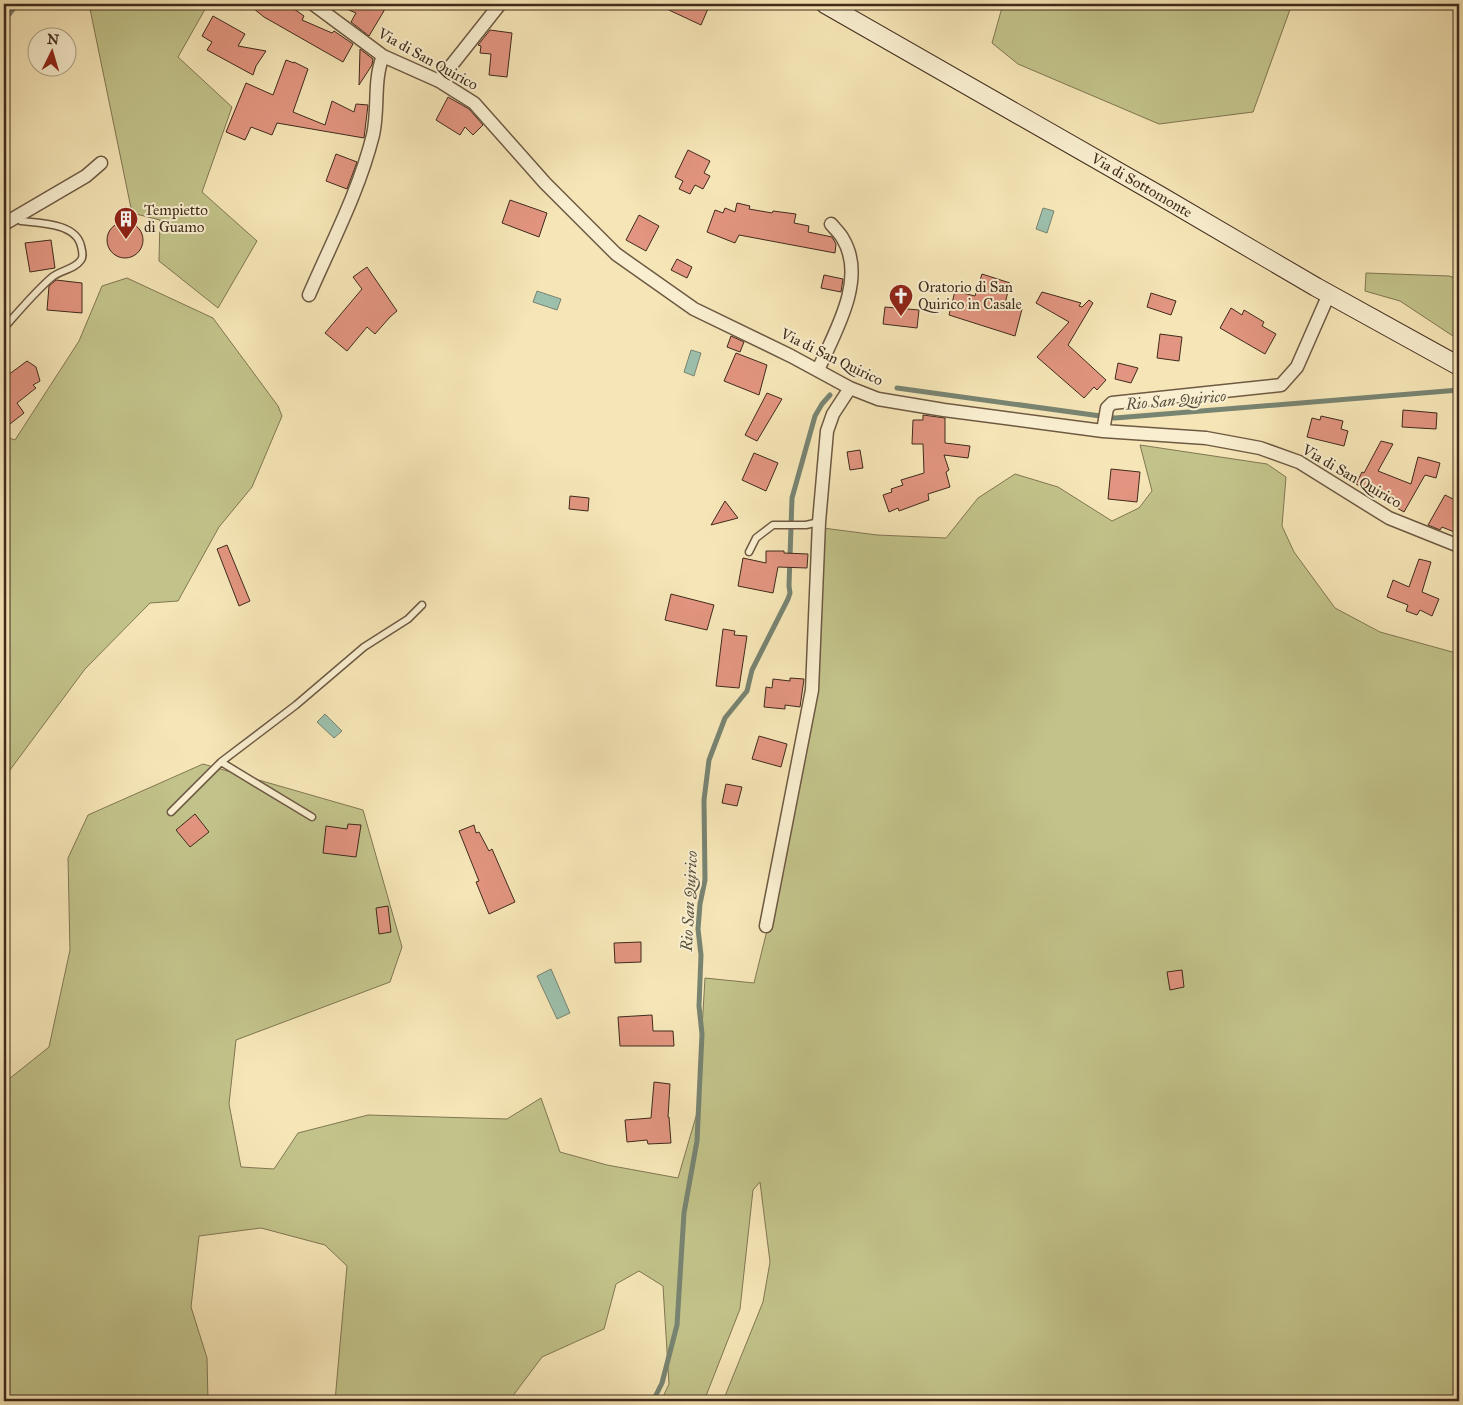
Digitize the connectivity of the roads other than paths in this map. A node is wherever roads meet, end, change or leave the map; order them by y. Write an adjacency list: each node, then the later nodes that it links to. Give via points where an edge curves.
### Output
1 (313, 4): 4 (street, Via di San Quirico)
2 (500, 4): 5 (street)
3 (825, 4): 11 (main road, Via di Sottomonte)
4 (383, 56): 5 (street, Via di San Quirico); 10 (street, via 379,67 374,132 360,181)
5 (438, 81): 14 (street, Via di San Quirico, via 474,103 544,183 616,254 694,309)
6 (102, 163): 7 (street)
7 (19, 216): 8 (street); 12 (lane, via 21,222 60,227 74,233 83,254 74,266 54,275 39,289)
8 (4, 224)
9 (831, 224): 14 (street, via 843,238 852,264 848,302)
10 (309, 294)
11 (1329, 294): 13 (main road, Via di Sottomonte); 16 (street, via 1297,367 1281,385 1112,403 1107,408)
12 (4, 328)
13 (1459, 366)
14 (818, 370): 15 (street, Via di San Quirico)
15 (850, 388): 16 (street, Via di San Quirico, via 878,399); 17 (street, via 833,414 827,431)
16 (1103, 429): 18 (street, Via di San Quirico, via 1206,438 1260,448 1299,462 1389,518)
17 (813, 524): 19 (lane, via 773,525 756,538); 24 (street, via 812,690)
18 (1459, 546)
19 (749, 552)
20 (422, 605): 21 (lane)
21 (220, 762): 22 (lane); 23 (lane)
22 (171, 812)
23 (312, 816)
24 (766, 926)

